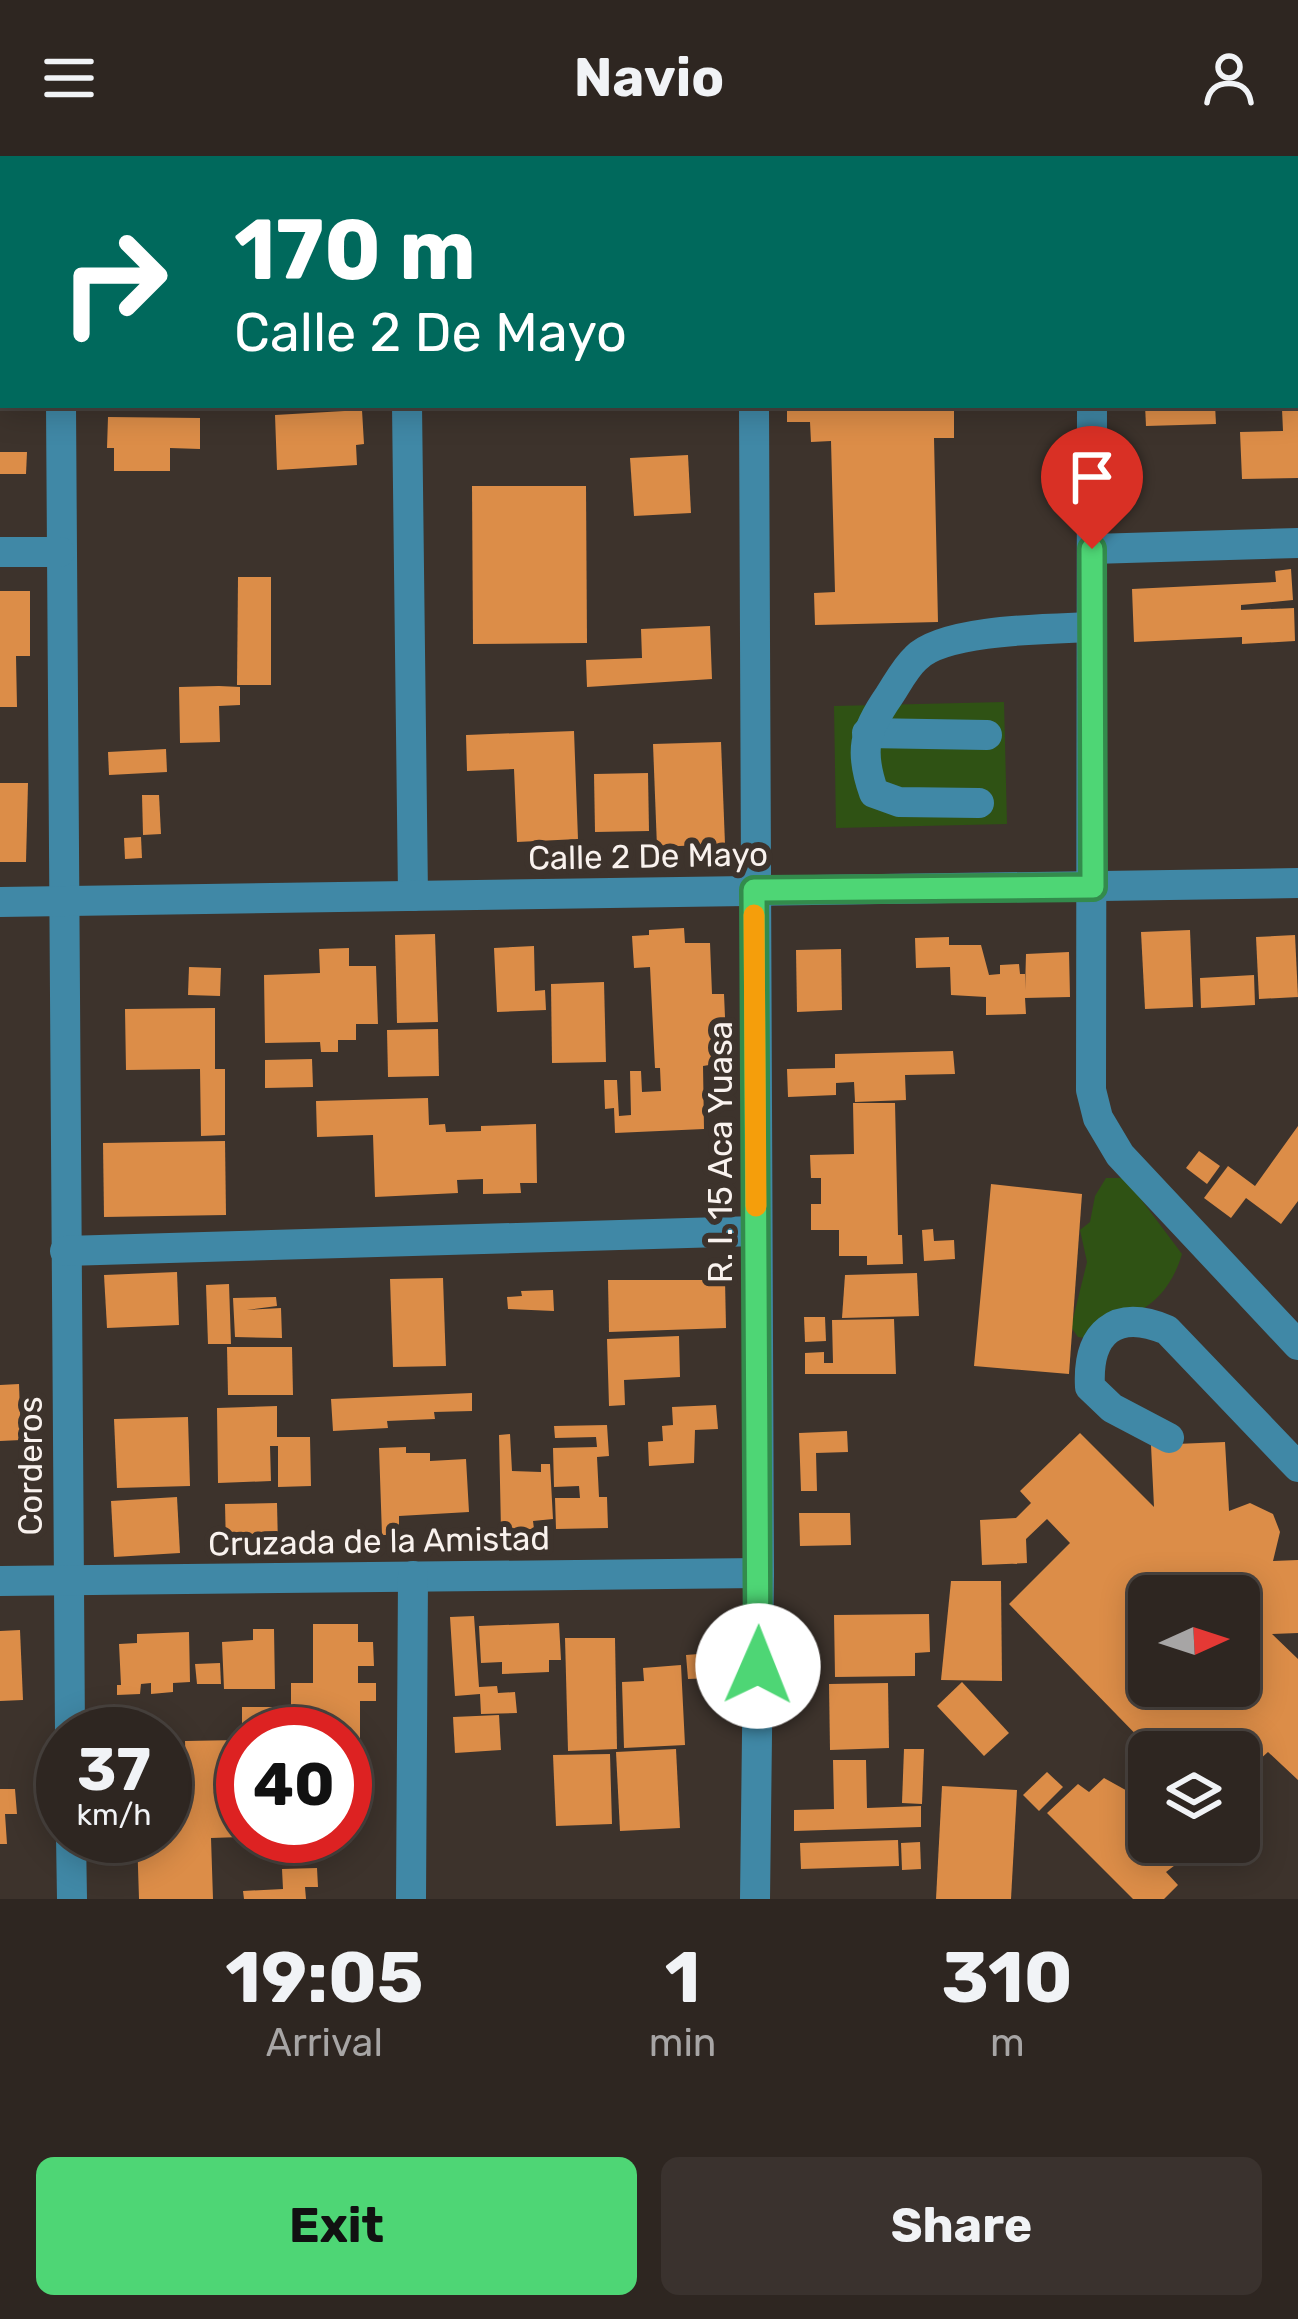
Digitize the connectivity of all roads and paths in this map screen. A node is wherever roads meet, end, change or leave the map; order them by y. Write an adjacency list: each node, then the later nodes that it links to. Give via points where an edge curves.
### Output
1 (61, 408): 7 (street, Corderos)
2 (407, 408): 16 (street)
3 (754, 408): 15 (street, R. I. 15 Aca Yuasa)
4 (1092, 408): 6 (street)
5 (1298, 543): 6 (street)
6 (1092, 549): 9 (street)
7 (61, 552): 8 (street); 17 (street, Corderos)
8 (0, 553)
9 (1090, 627): 10 (street, via 950,641 918,655); 14 (street)
10 (866, 733): 11 (street); 12 (street, via 864,765 874,793 899,802)
11 (987, 735)
12 (979, 803)
13 (1298, 883): 14 (street, Calle 2 De Mayo)
14 (1093, 887): 15 (street, Calle 2 De Mayo); 21 (street, via 1091,1090 1098,1118 1120,1155)
15 (754, 890): 16 (street, Calle 2 De Mayo); 19 (street, R. I. 15 Aca Yuasa)
16 (413, 896): 17 (street, Calle 2 De Mayo)
17 (63, 901): 18 (street, Calle 2 De Mayo); 20 (street, Corderos)
18 (0, 902)
19 (756, 1231): 20 (street); 24 (street, R. I. 15 Aca Yuasa)
20 (64, 1251): 26 (street, Corderos)
21 (1298, 1345)
22 (1169, 1438): 23 (street, via 1090,1387 1097,1338 1117,1324 1144,1320 1167,1330)
23 (1298, 1466)
24 (759, 1573): 25 (street, Cruzada de la Amistad); 32 (street, R. I. 15 Aca Yuasa)
25 (413, 1576): 26 (street, Cruzada de la Amistad); 31 (street)
26 (67, 1580): 27 (street, Cruzada de la Amistad); 28 (street, Corderos)
27 (0, 1581)
28 (69, 1707)
29 (71, 1863): 30 (street)
30 (72, 1899)
31 (411, 1899)
32 (755, 1899)

